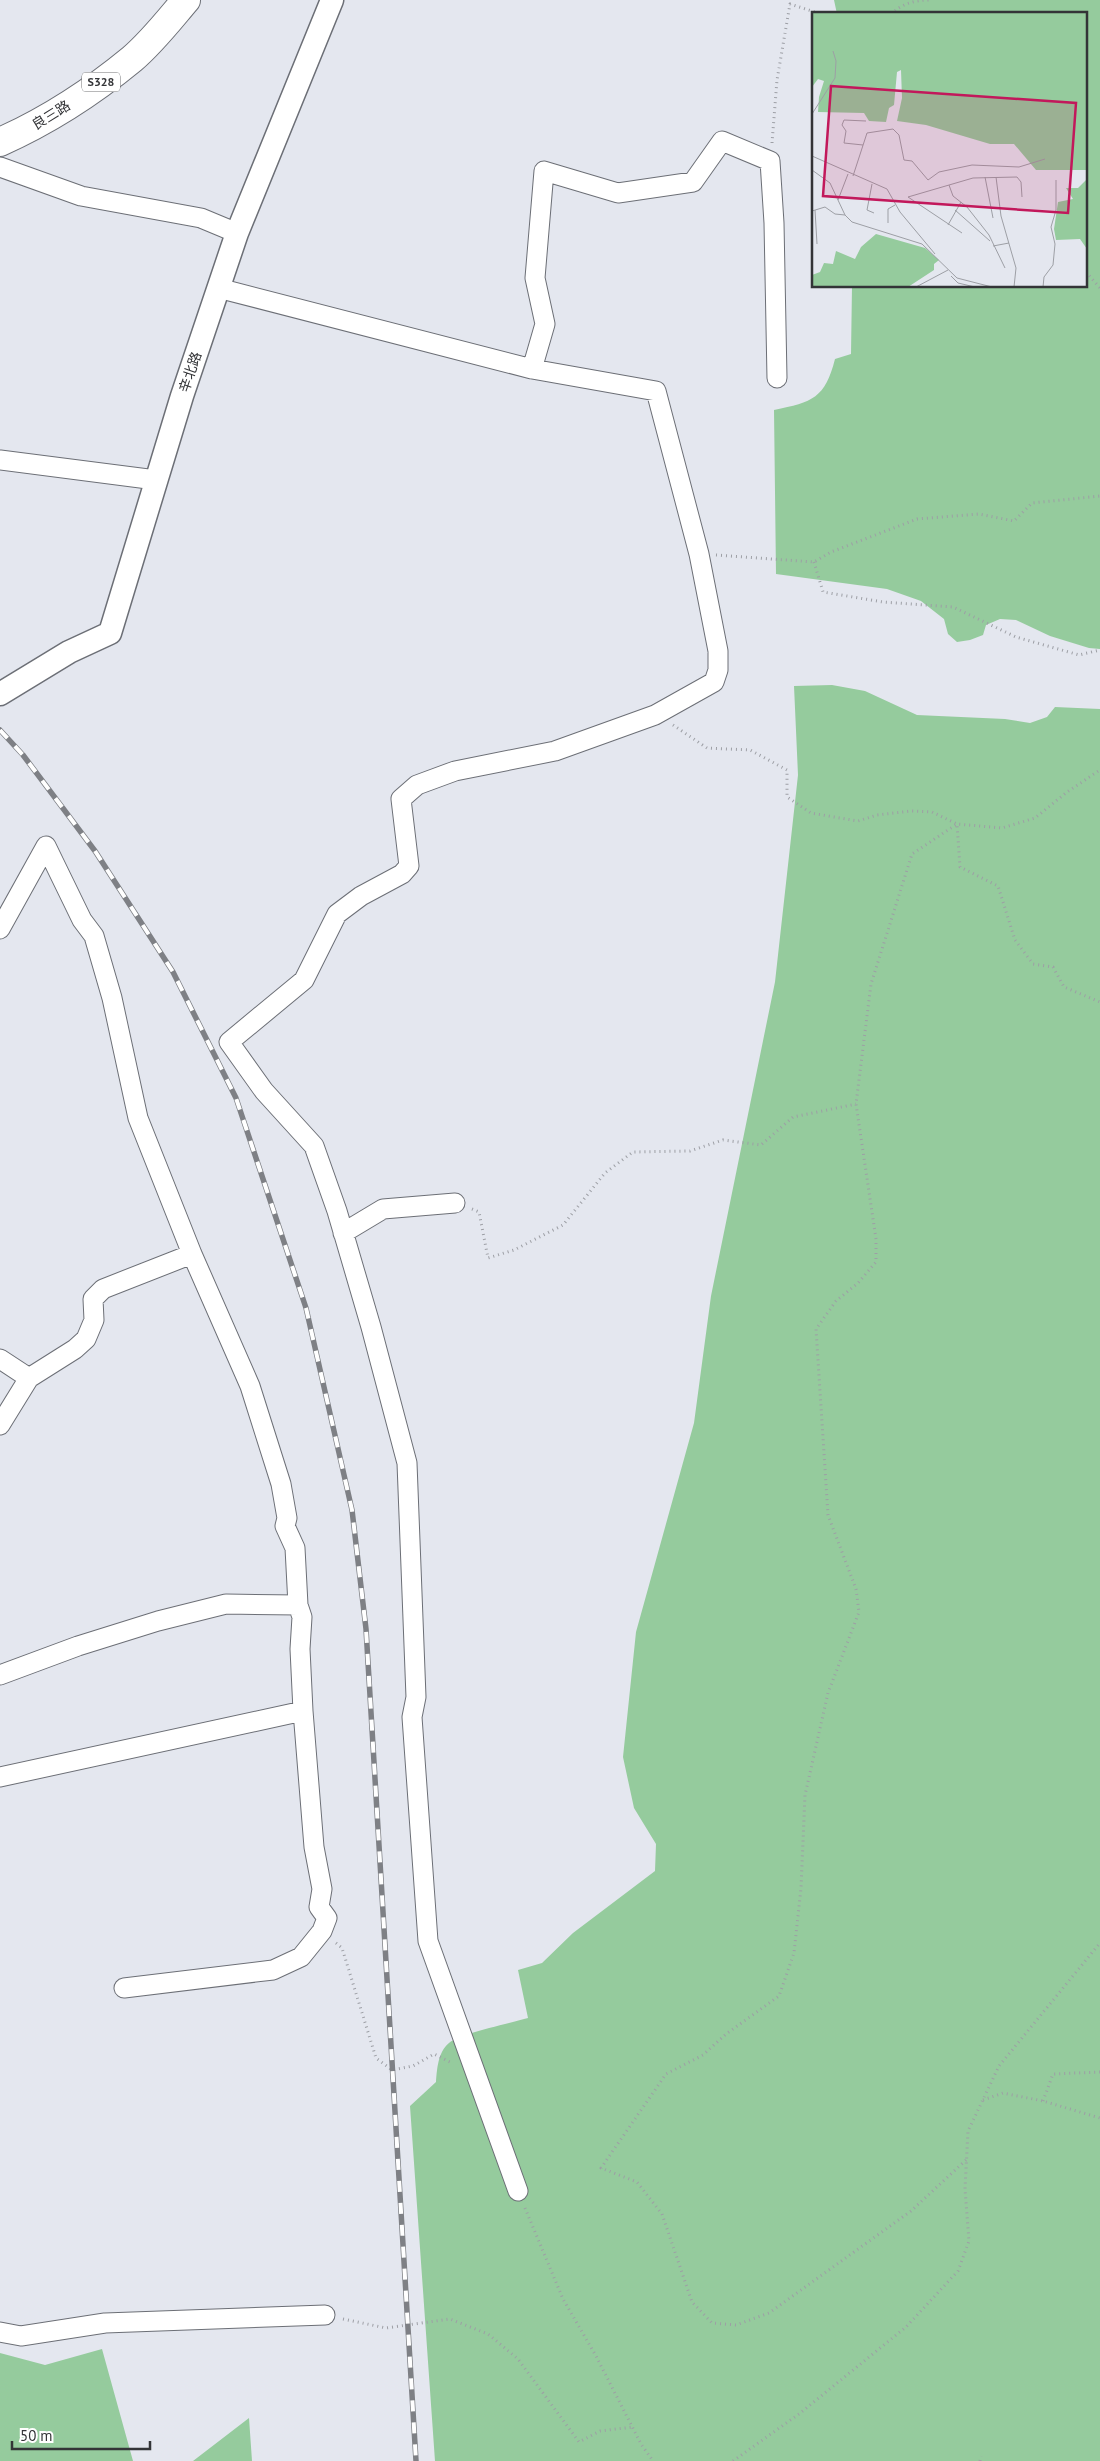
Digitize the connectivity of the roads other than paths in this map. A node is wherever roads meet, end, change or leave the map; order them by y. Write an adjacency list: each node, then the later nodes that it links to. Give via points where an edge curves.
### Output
1 (186, 0): 3 (main road, 良三路 / S328, via 133,58 84,95 28,130)
2 (332, 0): 5 (street, 辛北路)
3 (0, 142)
4 (0, 167): 5 (street, via 81,196 201,218)
5 (237, 233): 6 (street, 辛北路)
6 (218, 288): 7 (street); 10 (street, 辛北路)
7 (532, 369): 8 (street, via 544,324 535,278 544,171 618,193 693,182 722,141 770,162); 14 (street, via 656,391 699,554 718,651 718,670 714,682 644,719 555,751 456,771 417,785 401,798 409,866 402,874 361,896 337,914 304,980 229,1042 264,1091 314,1146)
8 (777, 378)
9 (0, 460): 10 (street)
10 (156, 480): 11 (street, 辛北路, via 110,633 69,652)
11 (0, 694)
12 (0, 929): 15 (street, via 46,846 82,920 94,936 112,998 138,1118)
13 (455, 1203): 14 (street, via 383,1209)
14 (343, 1233): 24 (street, via 407,1463 416,1698 412,1717 428,1941)
15 (192, 1254): 17 (street, via 104,1289 93,1299 94,1320 86,1338 75,1350); 19 (street, via 250,1386 281,1484 287,1518 285,1526 296,1548)
16 (0, 1359): 17 (street)
17 (29, 1378): 18 (street)
18 (0, 1425)
19 (298, 1605): 20 (street, via 226,1604 78,1646); 21 (street, via 302,1617)
20 (0, 1675)
21 (303, 1711): 22 (street); 23 (street, via 314,1847 322,1889 319,1907 327,1918 322,1931 301,1957 273,1970)
22 (0, 1777)
23 (124, 1988)
24 (518, 2191)
25 (325, 2315): 26 (street, via 105,2323 22,2336)
26 (0, 2332)

